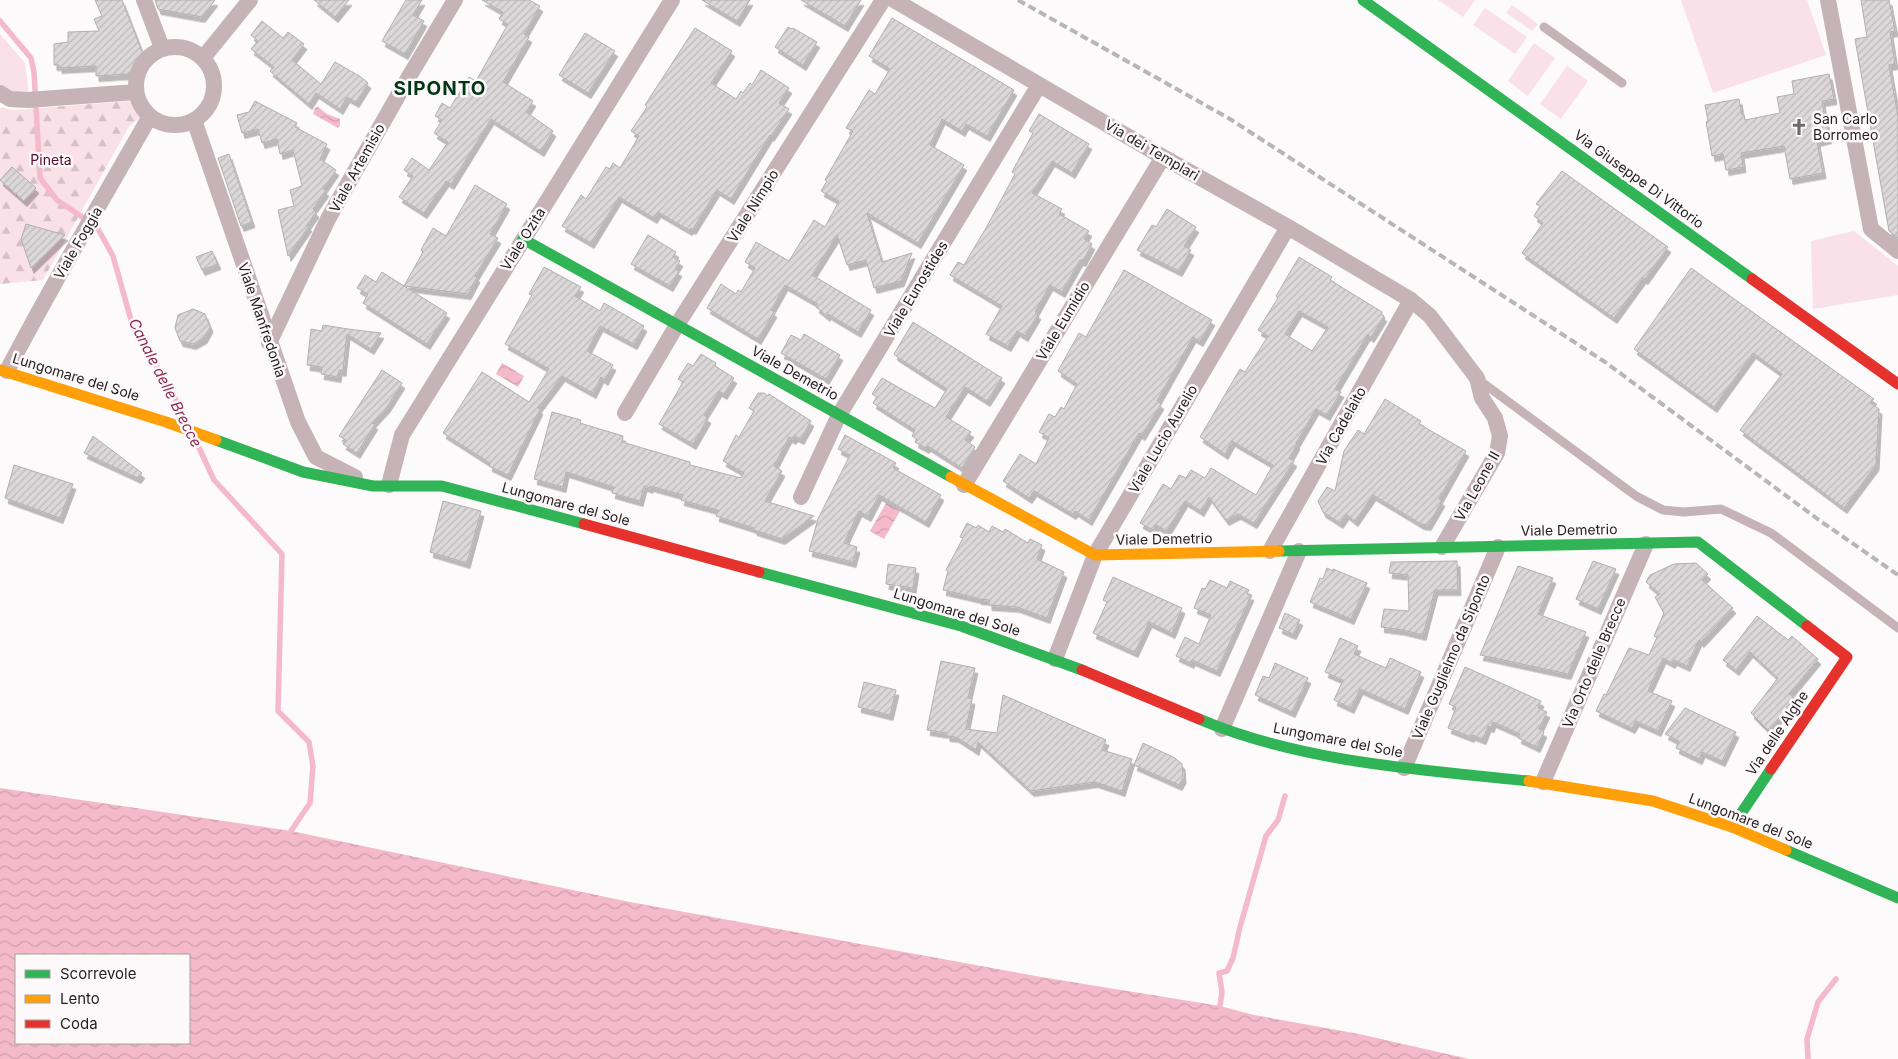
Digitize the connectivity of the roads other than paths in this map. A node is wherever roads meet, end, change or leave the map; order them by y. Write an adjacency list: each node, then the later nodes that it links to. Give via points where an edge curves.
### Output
1 (144, 0): 10 (street)
2 (250, 0): 11 (street)
3 (455, 0): 24 (street, Viale Artemisio, via 328,219)
4 (672, 0): 20 (street, Viale Ozita)
5 (883, 0): 23 (street, Viale Nimpio)
6 (894, 0): 13 (street, Via dei Templari)
7 (1362, 0): 27 (street, Via Giuseppe Di Vittorio)
8 (1828, 0): 21 (street, via 1871,229)
9 (1544, 27): 12 (lane)
10 (162, 48): 11 (street, via 184,47); 14 (street, via 144,61 136,81)
11 (203, 58): 17 (street, via 214,79 214,91 204,113)
12 (1622, 83)
13 (1040, 85): 18 (street, Via dei Templari); 29 (street, Viale Eunostides)
14 (136, 92): 15 (street, via 36,99 10,99); 16 (street)
15 (0, 93)
16 (150, 116): 17 (street, via 171,125); 25 (street, Viale Foggia)
17 (194, 120): 24 (street, Viale Manfredonia)
18 (1162, 157): 19 (street, Via dei Templari); 31 (street, Viale Eumidio)
19 (1288, 227): 22 (street, Via dei Templari); 39 (street, Viale Lucio Aurelio)
20 (523, 239): 23 (street, Viale Demetrio); 30 (street, Viale Ozita, via 402,435)
21 (1898, 251)
22 (1412, 300): 26 (street, Via Leone II, via 1430,316); 38 (street, Via Cadelaito)
23 (677, 325): 28 (street, Viale Nimpio); 29 (street, Viale Demetrio)
24 (269, 343): 32 (street, Viale Manfredonia, via 298,422 316,456)
25 (4, 370): 32 (street, Lungomare del Sole, via 166,422 303,472)
26 (1477, 378): 36 (street, Via Leone II, via 1482,398 1496,418 1500,436 1497,453); 40 (lane, via 1636,496 1663,510 1721,509 1771,533)
27 (1898, 384)
28 (625, 413)
29 (839, 415): 31 (street, Viale Demetrio); 33 (street, Viale Eunostides)
30 (389, 485): 32 (street, Lungomare del Sole); 42 (street, Lungomare del Sole, via 442,486 961,626)
31 (964, 485): 39 (street, Viale Demetrio)
32 (373, 486)
33 (801, 497)
34 (1646, 544): 35 (street, Viale Demetrio); 41 (street, Viale Demetrio, via 1698,542); 45 (street, Via Orto delle Brecce)
35 (1498, 546): 36 (street, Viale Demetrio); 44 (street, Viale Guglielmo da Siponto)
36 (1442, 547): 37 (street, Viale Demetrio)
37 (1299, 551): 38 (street, Viale Demetrio); 43 (street)
38 (1270, 552): 39 (street, Viale Demetrio)
39 (1095, 556): 42 (street, Viale Lucio Aurelio)
40 (1898, 628)
41 (1847, 657): 46 (street, Via delle Alghe)
42 (1055, 659): 43 (street, Lungomare del Sole)
43 (1222, 729): 44 (street, Lungomare del Sole, via 1288,748)
44 (1404, 768): 45 (street, Lungomare del Sole)
45 (1542, 782): 46 (street, Lungomare del Sole, via 1653,801)
46 (1732, 827): 47 (street, Lungomare del Sole)
47 (1898, 898)

